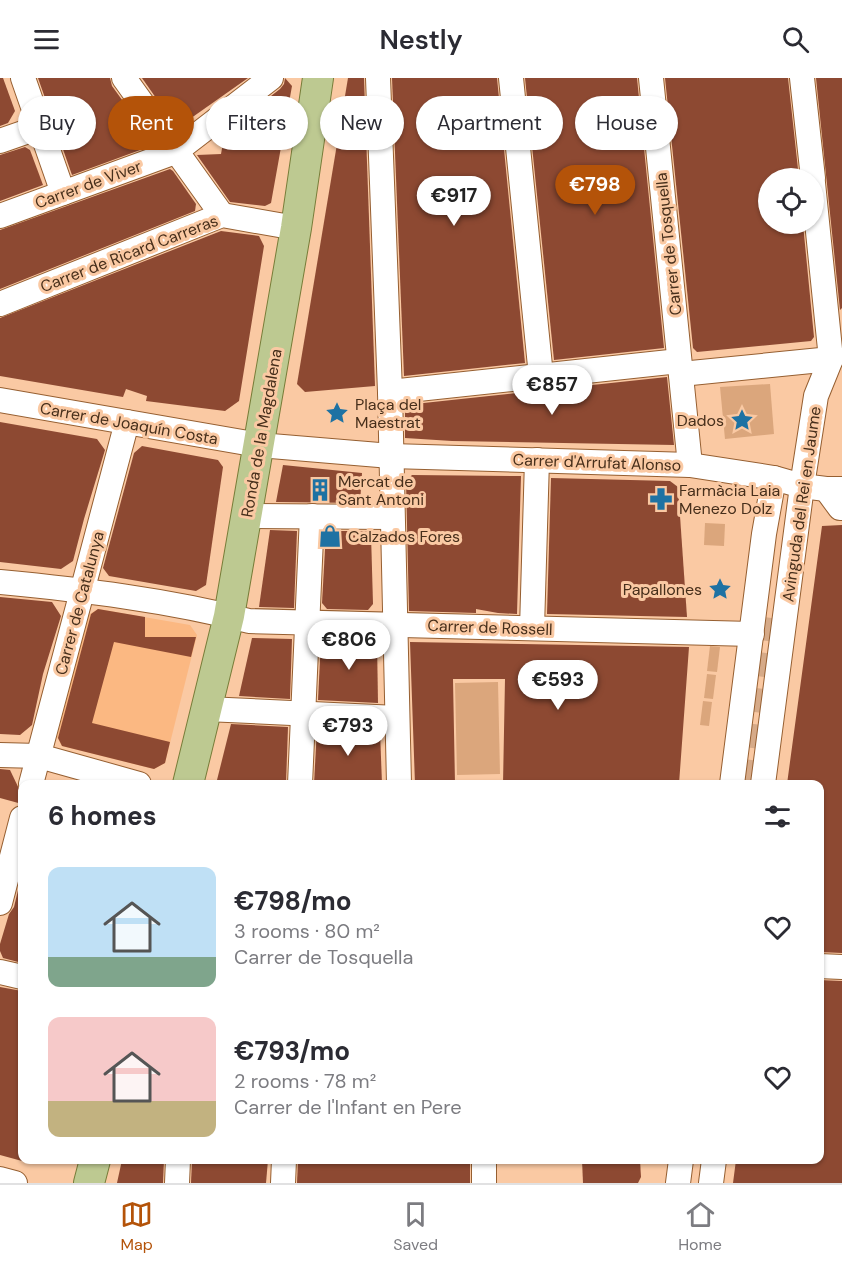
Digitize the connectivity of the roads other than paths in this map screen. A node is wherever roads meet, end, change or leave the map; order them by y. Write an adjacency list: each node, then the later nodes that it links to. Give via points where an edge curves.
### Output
1 (22, 78): 9 (street)
2 (124, 78): 13 (street)
3 (271, 78): 13 (street, Carrer de Viver)
4 (318, 78): 18 (main road, Ronda de la Magdalena)
5 (378, 78): 24 (street)
6 (511, 78): 23 (street)
7 (651, 78): 21 (street, Carrer de Tosquella)
8 (802, 78): 14 (street)
9 (29, 96)
10 (18, 135): 11 (street)
11 (0, 141)
12 (48, 150): 15 (street)
13 (175, 152): 15 (street, Carrer de Viver); 16 (street)
14 (812, 168)
15 (63, 193): 17 (street, Carrer de Viver)
16 (222, 215): 18 (street, Carrer de Ricard Carreras); 20 (street, Carrer de Ricard Carreras)
17 (0, 216)
18 (296, 228): 27 (main road, Ronda de la Magdalena)
19 (820, 234): 22 (street)
20 (0, 304)
21 (680, 367): 22 (street); 23 (street); 30 (street)
22 (837, 370): 32 (street, Avinguda del Rei en Jaume, via 816,396)
23 (541, 376): 24 (street)
24 (390, 392): 28 (street)
25 (0, 400): 26 (street, Carrer de Joaquín Costa)
26 (128, 422): 27 (street, Carrer de Joaquín Costa); 40 (street, Carrer de Catalunya)
27 (259, 445): 28 (street); 35 (main road, Ronda de la Magdalena)
28 (391, 456): 29 (street, Carrer d'Arrufat Alonso); 37 (street)
29 (537, 460): 30 (street, Carrer d'Arrufat Alonso); 45 (street)
30 (690, 465): 31 (street, Carrer d'Arrufat Alonso)
31 (774, 478): 32 (street, Carrer d'Arrufat Alonso); 43 (street, Avinguda del Rei en Jaume, via 764,534)
32 (802, 486): 33 (street, Carrer d'Arrufat Alonso); 38 (street, Avinguda del Rei en Jaume)
33 (834, 489): 34 (street)
34 (842, 508)
35 (246, 516): 36 (street); 41 (main road, Ronda de la Magdalena)
36 (312, 516): 37 (street); 42 (street)
37 (392, 517): 44 (street)
38 (795, 540): 43 (street, via 778,563); 57 (street, Avinguda del Rei en Jaume)
39 (0, 582): 40 (street, Carrer de Rossell)
40 (83, 590): 41 (street, Carrer de Rossell); 50 (street, Carrer de Catalunya)
41 (229, 616): 42 (street, Carrer de Rossell, via 249,621); 46 (main road, Ronda de la Magdalena)
42 (308, 623): 44 (street, Carrer de Rossell); 47 (street)
43 (762, 623): 45 (street, Carrer de Rossell, via 687,632); 56 (street, Avinguda del Rei en Jaume)
44 (395, 625): 45 (street, Carrer de Rossell); 48 (street)
45 (532, 628)
46 (206, 709): 47 (street); 53 (main road, Ronda de la Magdalena)
47 (304, 714): 48 (street); 54 (street)
48 (397, 718): 55 (street)
49 (0, 755): 50 (street)
50 (39, 756): 51 (street, Carrer de Catalunya); 52 (street)
51 (32, 780)
52 (125, 780)
53 (189, 780)
54 (300, 780)
55 (399, 780)
56 (733, 780)
57 (764, 780)
58 (18, 833): 59 (street)
59 (0, 903)
60 (824, 966): 61 (street)
61 (842, 966)
62 (0, 972): 63 (street)
63 (18, 976)
64 (178, 1164): 71 (street)
65 (284, 1164): 72 (street)
66 (484, 1164): 73 (street)
67 (680, 1164): 74 (street)
68 (713, 1164): 75 (street)
69 (0, 1179): 70 (street)
70 (15, 1183)
71 (177, 1183)
72 (283, 1183)
73 (484, 1183)
74 (678, 1183)
75 (711, 1183)

